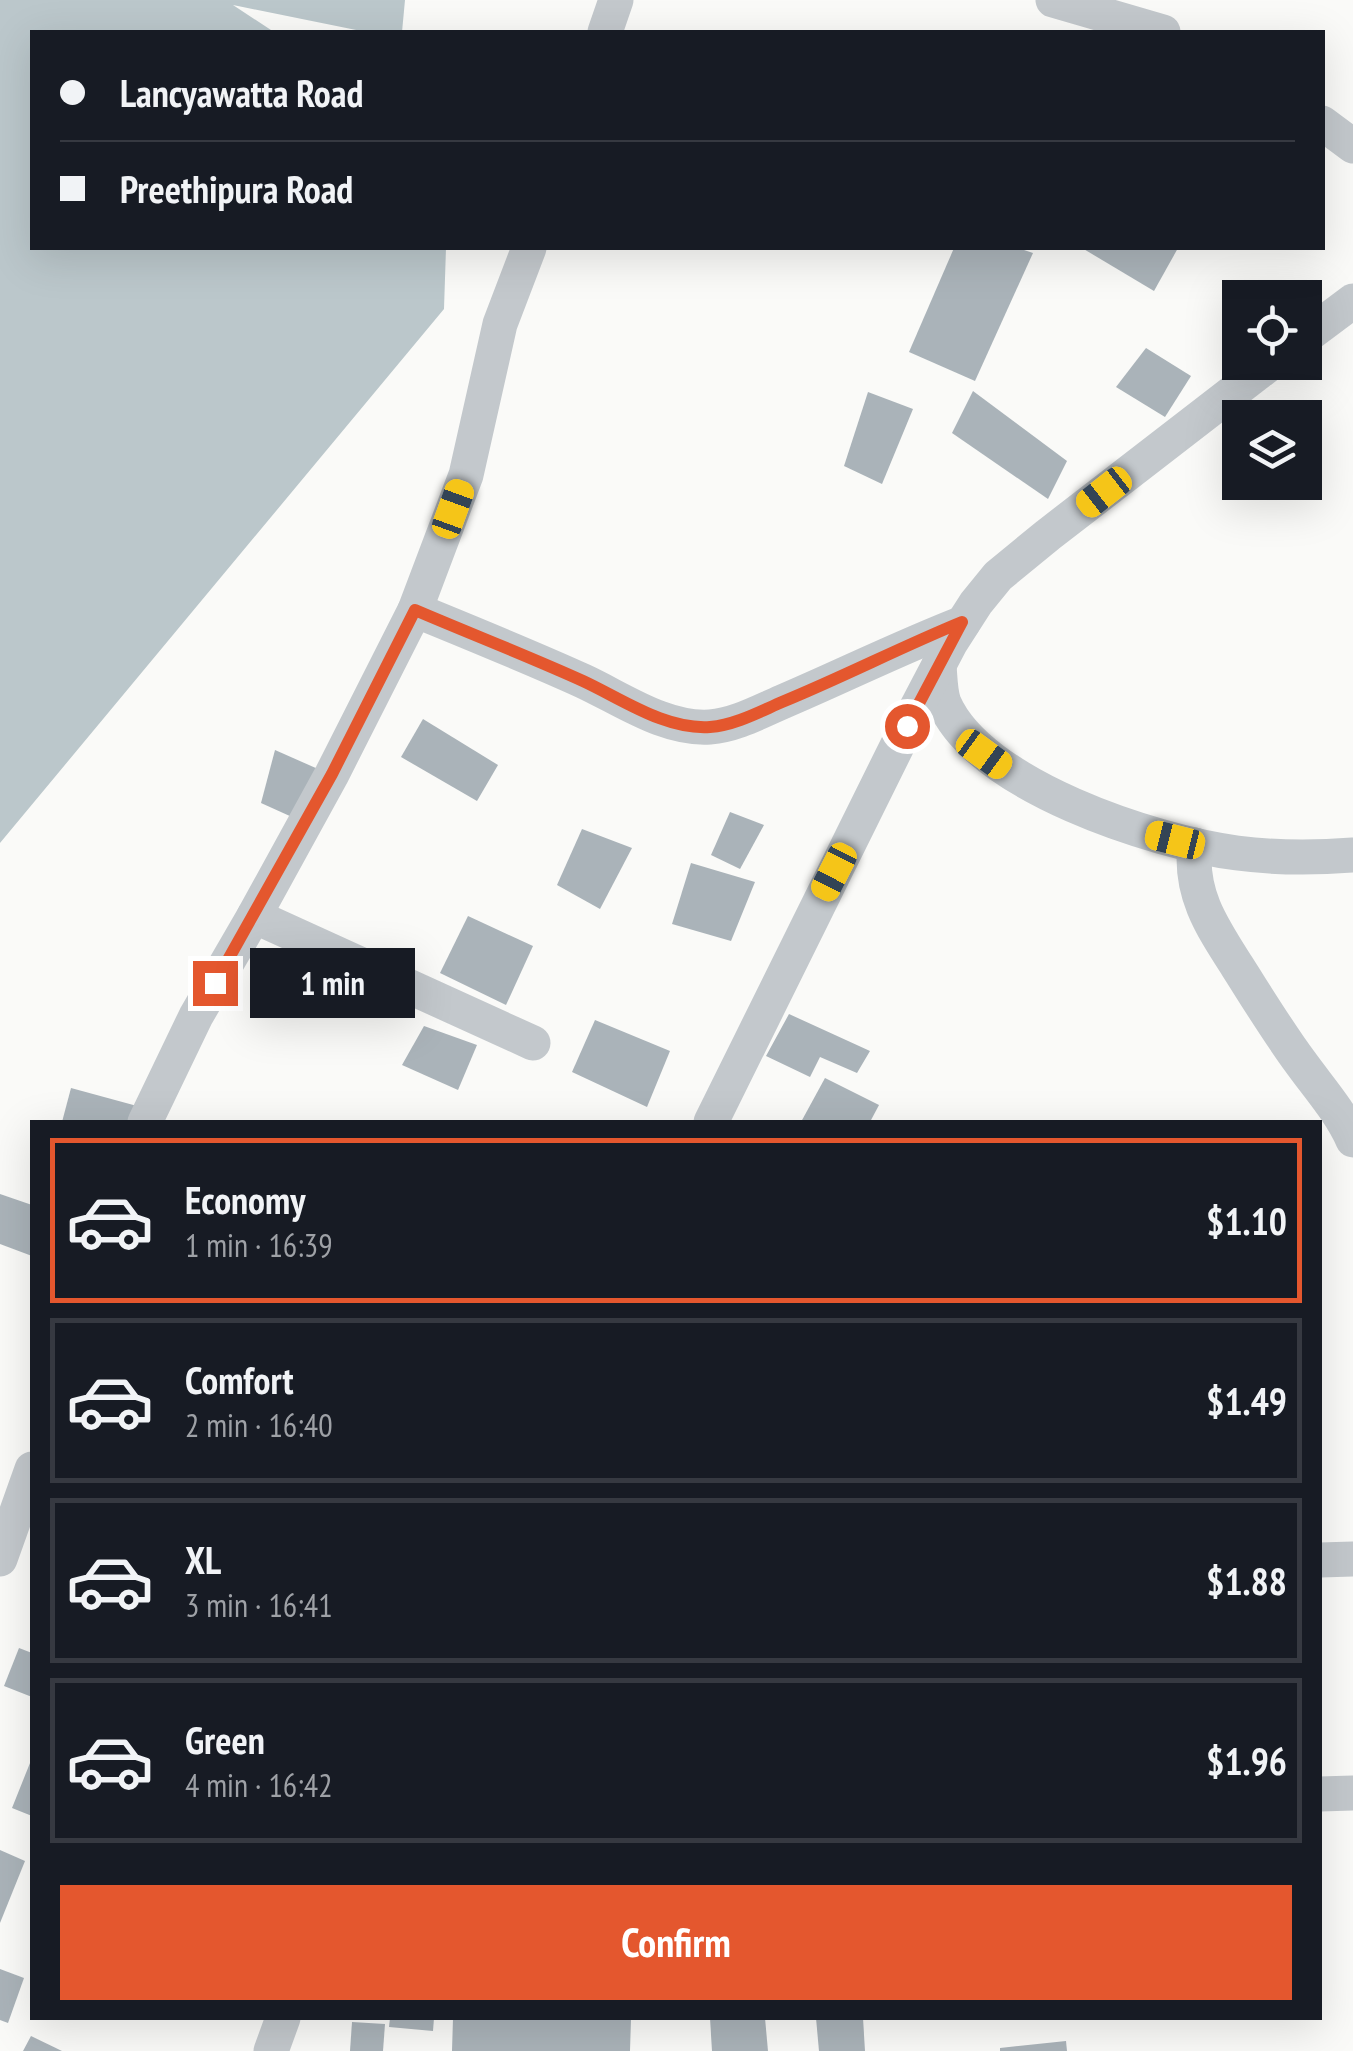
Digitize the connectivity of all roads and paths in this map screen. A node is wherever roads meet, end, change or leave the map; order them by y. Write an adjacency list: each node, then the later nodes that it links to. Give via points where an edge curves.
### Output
1 (616, 0): 3 (street)
2 (1053, 0): 4 (street)
3 (606, 30)
4 (1155, 30)
5 (1325, 125): 6 (street)
6 (1353, 146)
7 (528, 250): 11 (street, via 500,324 466,475)
8 (1353, 301): 9 (street)
9 (1322, 324)
10 (1249, 380): 12 (street, via 998,576)
11 (415, 610): 12 (street, via 644,711 710,727 731,724); 16 (street)
12 (962, 622): 13 (street)
13 (939, 666): 14 (street, via 943,701 960,729 1017,778 1112,820); 19 (street)
14 (1195, 845): 15 (street, via 1293,857); 20 (street, via 1195,882 1210,924)
15 (1353, 856)
16 (254, 916): 17 (street); 18 (street, via 196,1016)
17 (533, 1043)
18 (154, 1120)
19 (712, 1120)
20 (1353, 1140)
21 (30, 1474): 22 (street)
22 (0, 1560)
23 (1322, 1560): 24 (street)
24 (1353, 1560)
25 (1353, 1793): 26 (street)
26 (1322, 1794)
27 (283, 2020): 28 (street)
28 (270, 2051)

